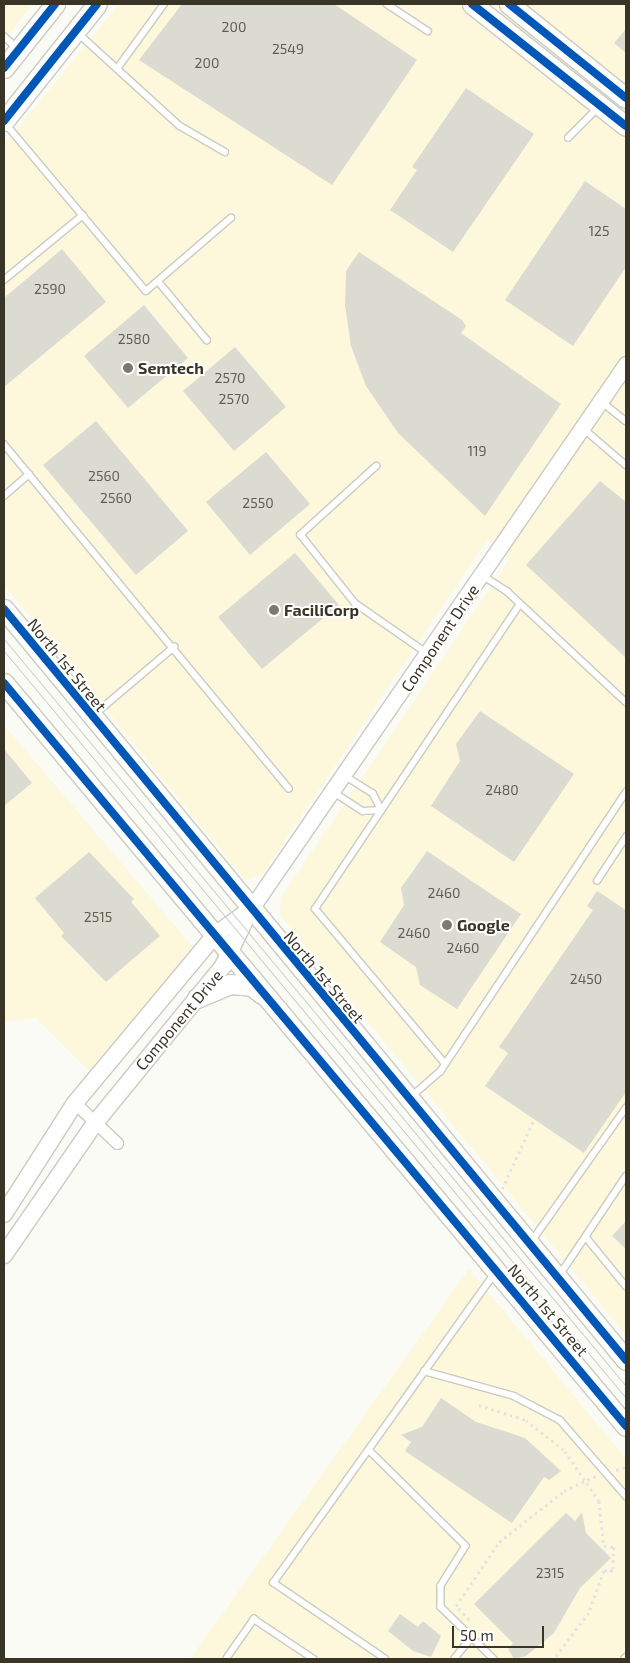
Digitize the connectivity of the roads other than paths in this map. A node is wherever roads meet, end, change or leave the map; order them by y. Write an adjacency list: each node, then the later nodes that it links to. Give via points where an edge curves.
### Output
1 (54, 4): 10 (main road)
2 (97, 4): 7 (main road)
3 (164, 4): 11 (lane)
4 (388, 4): 8 (lane)
5 (472, 4): 14 (main road)
6 (509, 4): 13 (main road)
7 (76, 31): 11 (lane); 15 (main road)
8 (428, 31)
9 (4, 36): 10 (lane)
10 (19, 50): 12 (main road)
11 (119, 66): 18 (lane, via 180,126)
12 (4, 68)
13 (626, 98)
14 (600, 106): 16 (main road); 17 (lane)
15 (4, 121): 19 (lane)
16 (626, 126)
17 (568, 138)
18 (225, 152)
19 (82, 216): 21 (lane); 22 (lane, via 146,291)
20 (231, 218): 22 (lane)
21 (4, 280)
22 (158, 281): 23 (lane)
23 (207, 340)
24 (626, 364): 25 (street, Component Drive)
25 (601, 401): 26 (lane); 27 (street, Component Drive)
26 (626, 422)
27 (583, 428): 29 (lane); 33 (street, Component Drive)
28 (4, 444): 31 (lane)
29 (626, 465)
30 (377, 466): 37 (lane, via 301,535 354,604)
31 (29, 474): 32 (lane); 36 (lane)
32 (4, 496)
33 (482, 575): 34 (lane); 37 (street, Component Drive)
34 (519, 605): 39 (lane); 45 (lane)
35 (4, 609): 40 (main road, North 1st Street)
36 (174, 647): 40 (lane); 42 (lane)
37 (429, 654): 41 (street, Component Drive)
38 (4, 683): 49 (main road, North 1st Street)
39 (626, 702)
40 (91, 717): 48 (main road, North 1st Street)
41 (346, 777): 44 (street, Component Drive); 45 (lane, via 374,794)
42 (289, 788)
43 (626, 792): 53 (lane)
44 (335, 793): 45 (lane, via 363,811); 48 (street, Component Drive)
45 (381, 810): 53 (lane, via 315,909)
46 (626, 837): 47 (lane)
47 (597, 881)
48 (250, 910): 49 (main road, Component Drive); 50 (main road, Component Drive); 54 (main road, North 1st Street)
49 (215, 935): 50 (main road, North 1st Street); 55 (main road, Component Drive)
50 (231, 954): 51 (main road, Component Drive); 52 (main road, North 1st Street)
51 (197, 998): 52 (main road, via 216,987 242,984 252,986); 57 (main road, Component Drive)
52 (275, 1006): 64 (main road, North 1st Street)
53 (445, 1064): 54 (lane)
54 (409, 1099): 62 (main road, North 1st Street)
55 (75, 1103): 57 (street); 60 (main road, Component Drive)
56 (626, 1108): 62 (lane)
57 (95, 1123): 58 (street); 63 (main road, Component Drive)
58 (117, 1143)
59 (626, 1176): 61 (lane)
60 (4, 1214)
61 (586, 1237): 65 (lane, via 568,1268); 66 (lane)
62 (530, 1244): 65 (main road, North 1st Street)
63 (4, 1255)
64 (497, 1270): 68 (lane); 69 (main road, North 1st Street)
65 (557, 1278): 67 (main road, North 1st Street)
66 (626, 1286)
67 (626, 1360)
68 (424, 1372): 70 (lane); 71 (lane, via 514,1396 547,1412 575,1435)
69 (626, 1426)
70 (368, 1450): 72 (lane, via 466,1546 439,1597 441,1607); 75 (lane, via 273,1583)
71 (626, 1496)
72 (471, 1638): 76 (lane); 77 (lane)
73 (226, 1659): 74 (lane, via 254,1619)
74 (314, 1659)
75 (385, 1659)
76 (454, 1659)
77 (494, 1659)

